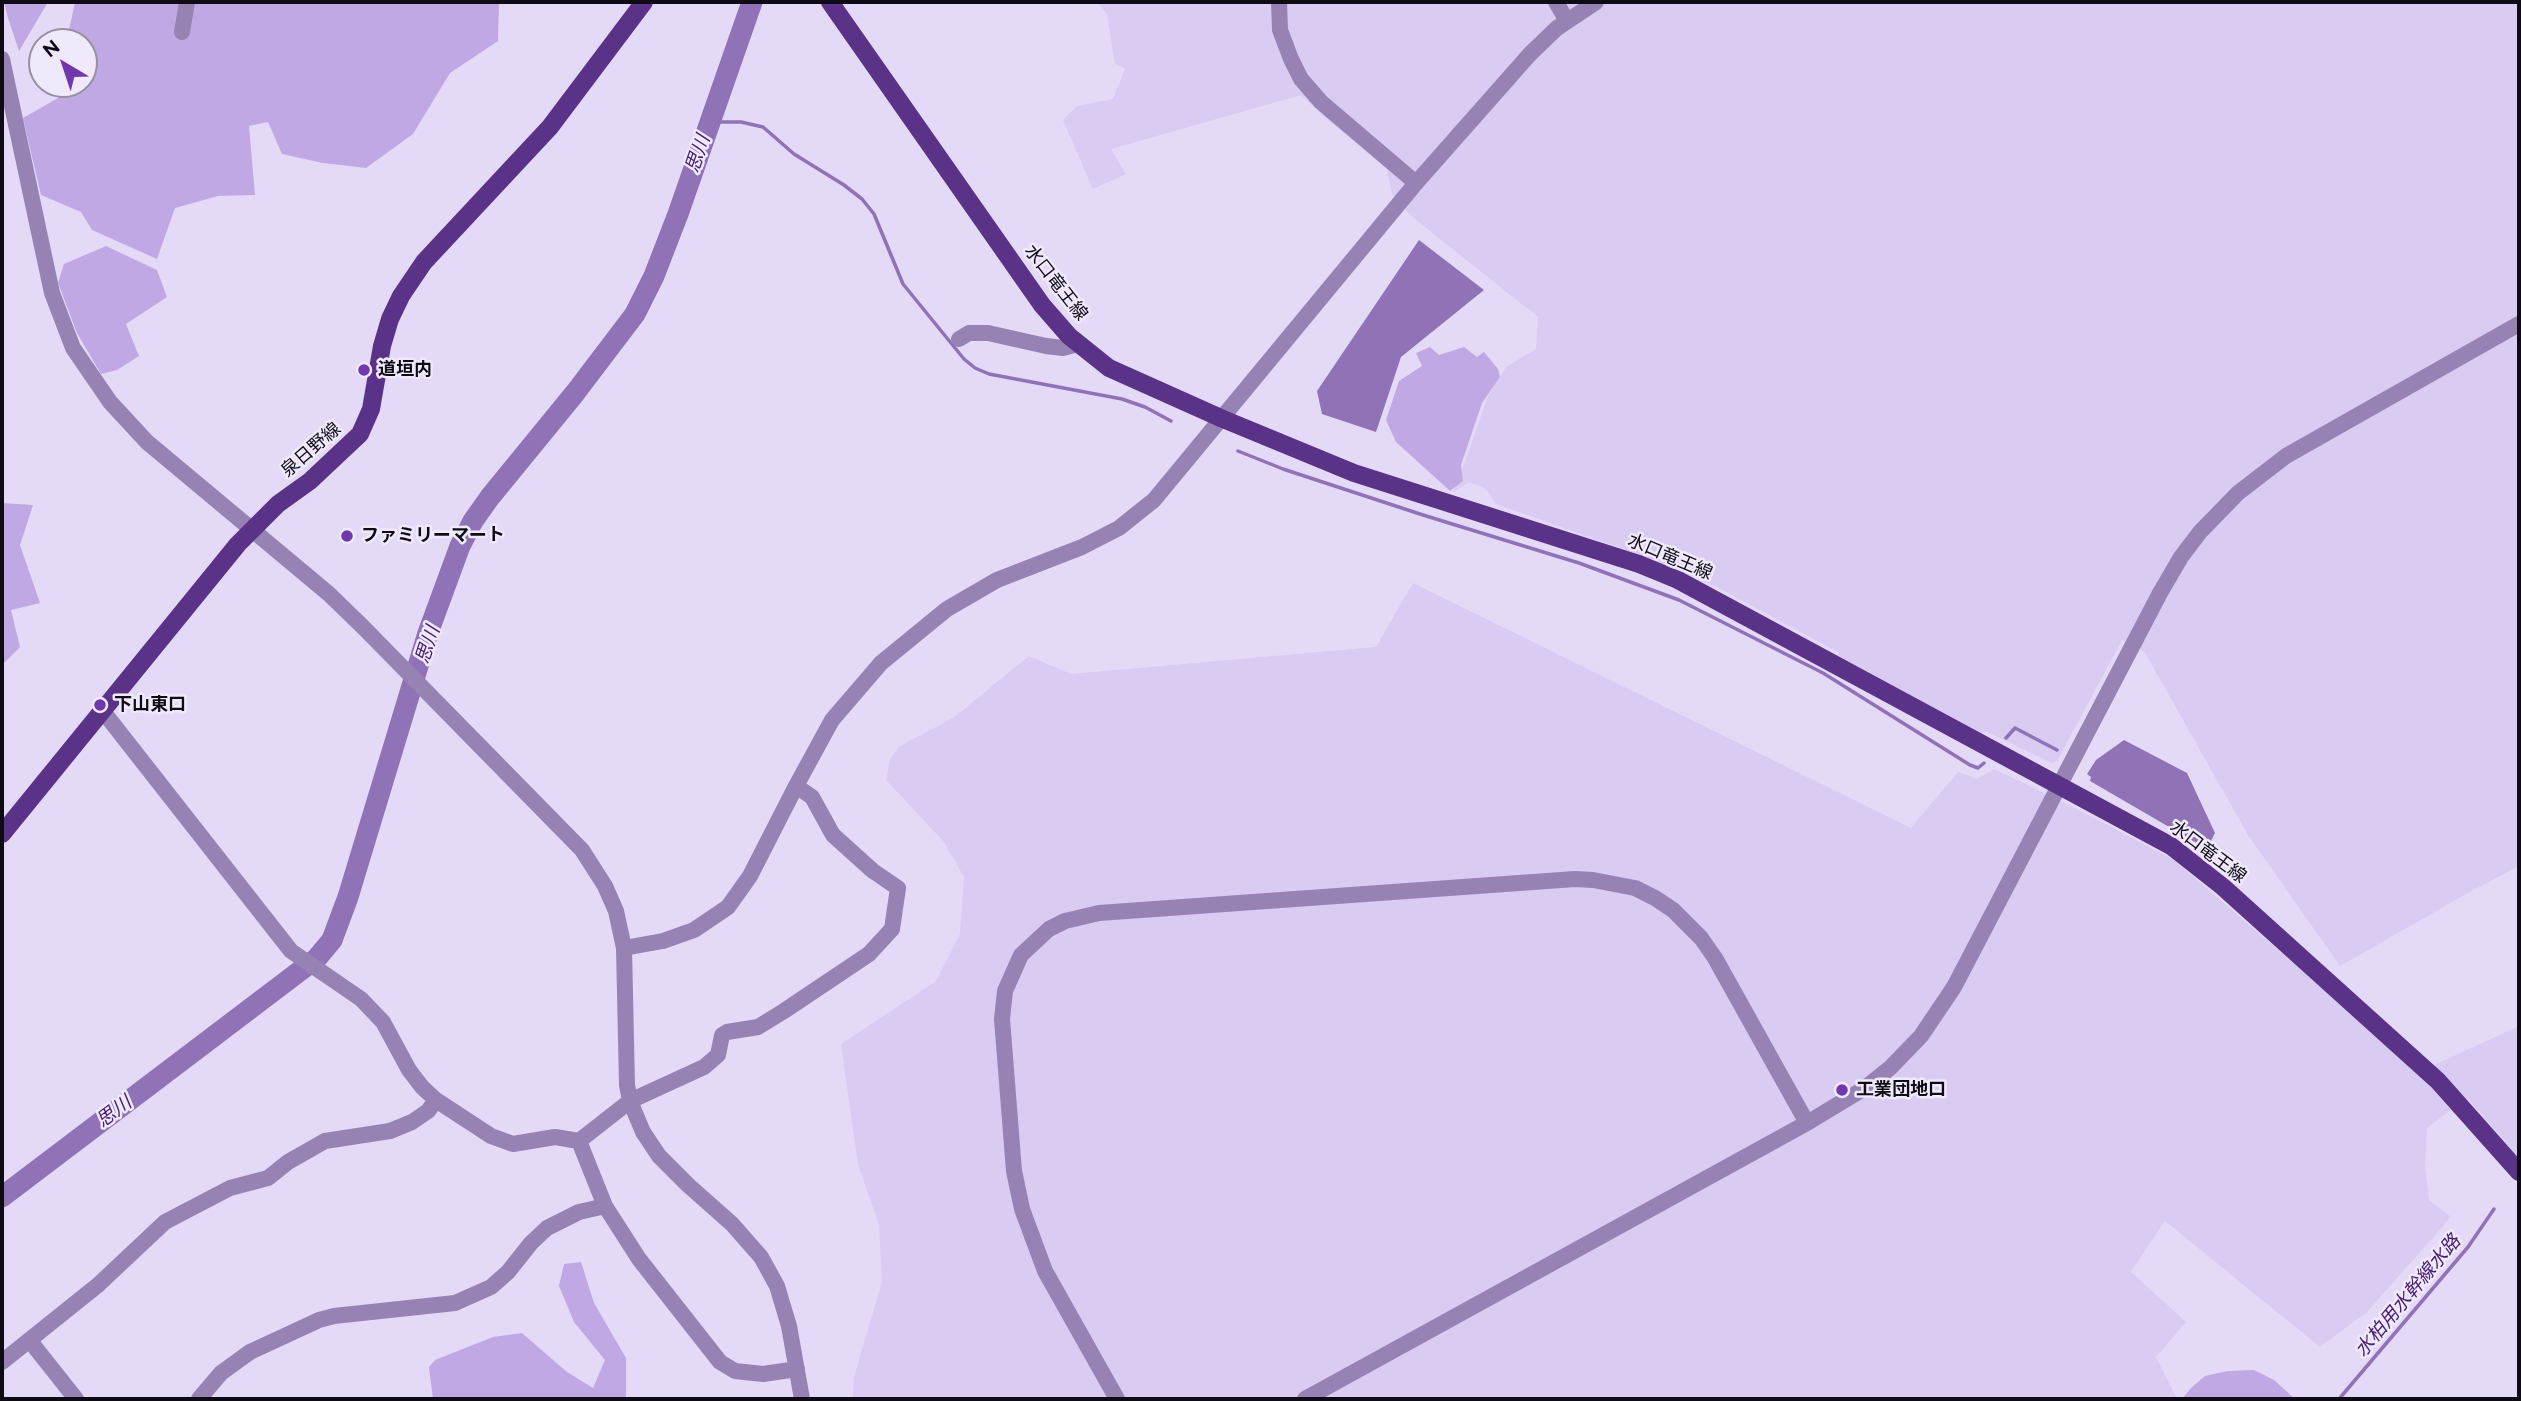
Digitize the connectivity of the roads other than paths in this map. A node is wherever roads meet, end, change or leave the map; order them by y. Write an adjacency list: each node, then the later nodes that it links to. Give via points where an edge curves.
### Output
1 (187, 2): 8 (street)
2 (644, 2): 15 (main road, 泉日野線, via 550,127 424,262 401,296 390,319 371,409 360,434)
3 (830, 2): 13 (main road, 水口竜王線, via 1042,305)
4 (1279, 2): 10 (street, via 1280,30 1301,79 1321,102)
5 (1556, 2): 7 (street)
6 (1596, 2): 7 (street)
7 (1567, 21): 10 (street, via 1530,54)
8 (182, 32)
9 (2, 59): 15 (street, via 52,293 73,348 110,402 146,442)
10 (1416, 183): 14 (street)
11 (2519, 324): 18 (street, via 2286,456 2224,506 2167,581)
12 (959, 339): 13 (street, via 969,332 1063,348)
13 (1077, 344): 14 (main road, 水口竜王線, via 1109,368)
14 (1223, 419): 17 (street, via 1154,500 1119,528 997,580 947,609 881,663 832,720); 18 (main road, 水口竜王線, via 1354,473 1678,580)
15 (252, 529): 16 (main road, 泉日野線); 20 (street, via 329,593 582,850 617,911)
16 (102, 710): 19 (main road, 泉日野線); 21 (street, via 298,958 361,999 383,1022 409,1070)
17 (796, 786): 20 (street, via 750,876 728,907 694,930); 22 (street, via 812,797 833,835 898,888 892,929 869,954 784,1011 758,1027 722,1035 718,1055 704,1067)
18 (2058, 787): 23 (street, via 1937,1015 1890,1068); 25 (main road, 水口竜王線, via 2172,846 2223,887 2438,1081)
19 (2, 834)
20 (624, 948): 22 (street)
21 (436, 1100): 24 (street, via 491,1136 513,1144 555,1137); 27 (street, via 412,1122 390,1131 325,1141 268,1178 230,1188 184,1210)
22 (630, 1101): 24 (street); 29 (street, via 659,1156 761,1257 777,1286)
23 (1807, 1123): 33 (street, via 1701,938 1674,910 1634,888 1575,879 1099,913 1065,920 1021,955 1005,991 1002,1019 1011,1145 1032,1239 1045,1271); 34 (street)
24 (579, 1141): 26 (street)
25 (2519, 1172)
26 (605, 1206): 29 (street, via 639,1259 720,1362 735,1371 763,1374); 31 (street, via 579,1212 547,1228 491,1287 455,1303 319,1320 250,1352 221,1373)
27 (30, 1340): 28 (street); 30 (street)
28 (2, 1362)
29 (797, 1369): 32 (street)
30 (76, 1399)
31 (200, 1399)
32 (802, 1399)
33 (1116, 1399)
34 (1306, 1399)

